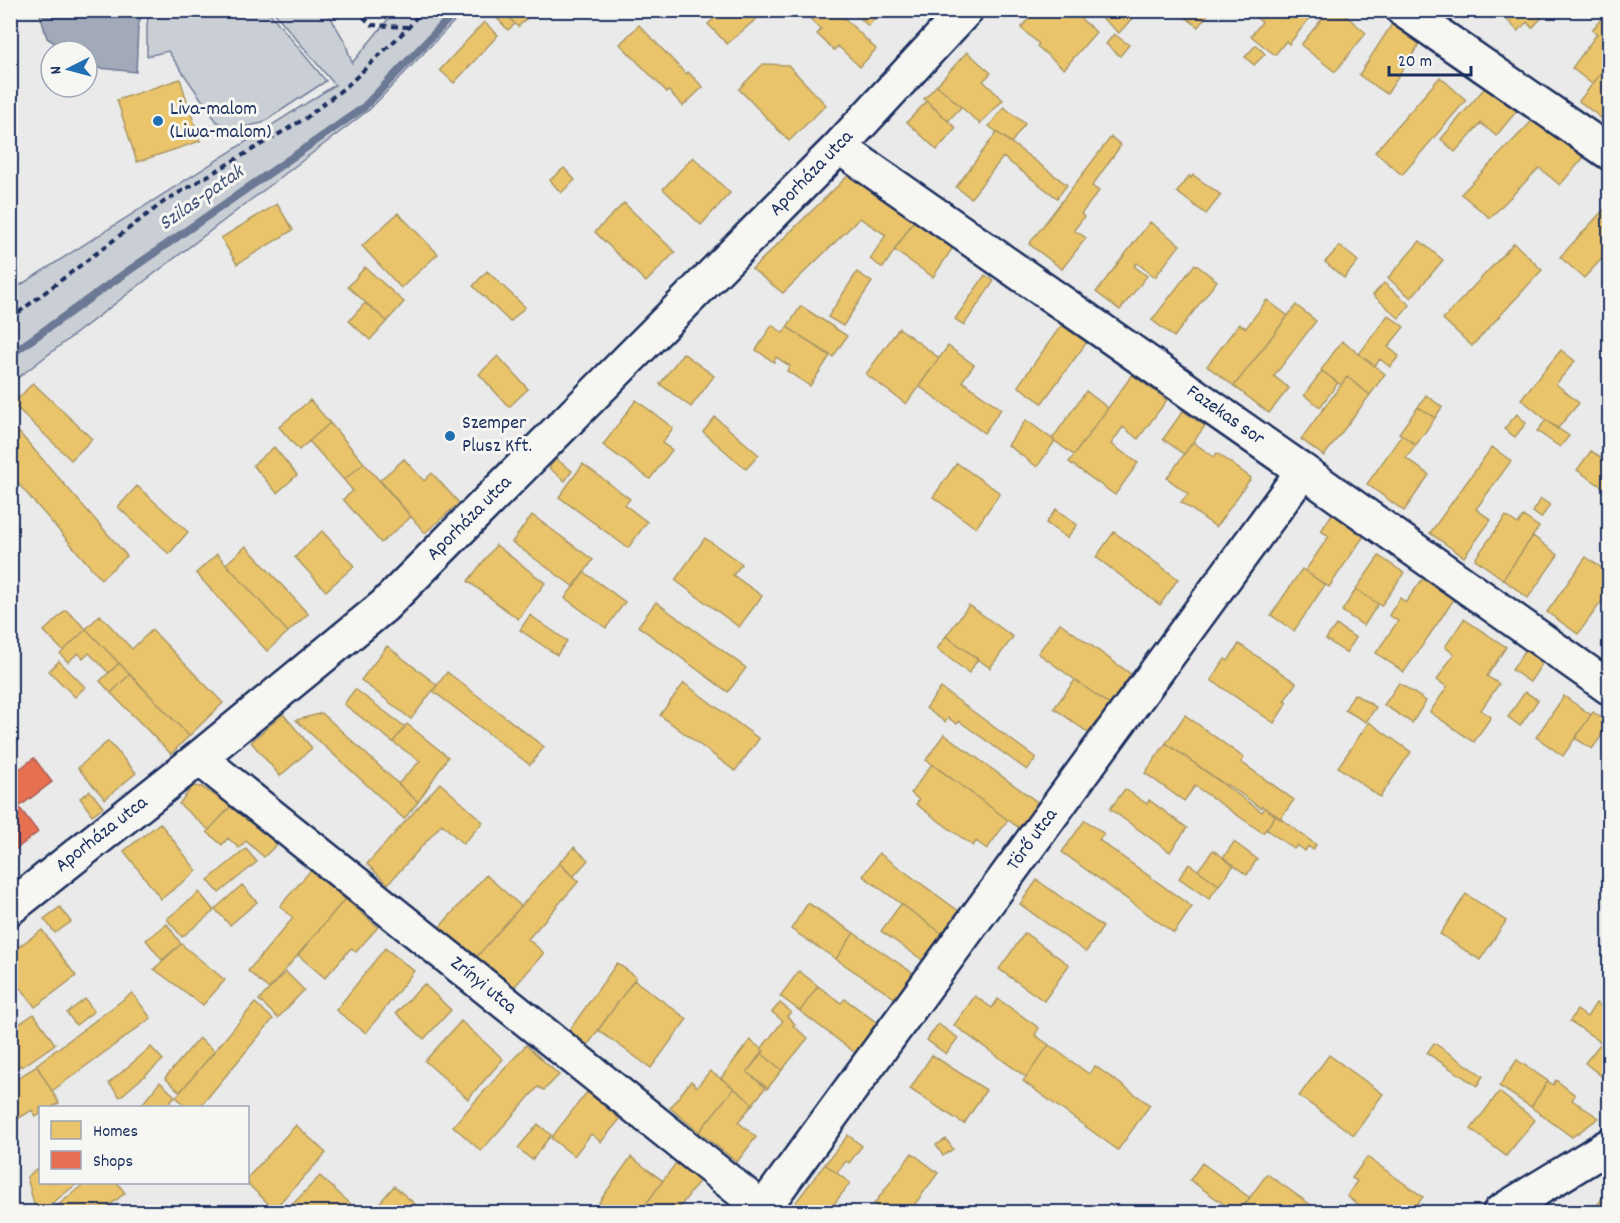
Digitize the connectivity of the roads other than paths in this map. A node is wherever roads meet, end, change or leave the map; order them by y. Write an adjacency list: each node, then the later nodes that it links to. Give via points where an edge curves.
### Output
1 (966, 10): 3 (street, Aporháza utca)
2 (1403, 10): 4 (street)
3 (839, 147): 5 (street, Fazekas sor); 7 (street, Aporháza utca, via 384,606)
4 (1610, 153)
5 (1303, 471): 6 (street, Fazekas sor); 10 (street, Törő utca)
6 (1610, 688)
7 (199, 759): 8 (street, Aporháza utca); 10 (street, Zrínyi utca)
8 (10, 908)
9 (1610, 1145): 11 (street)
10 (765, 1211)
11 (1500, 1212)

